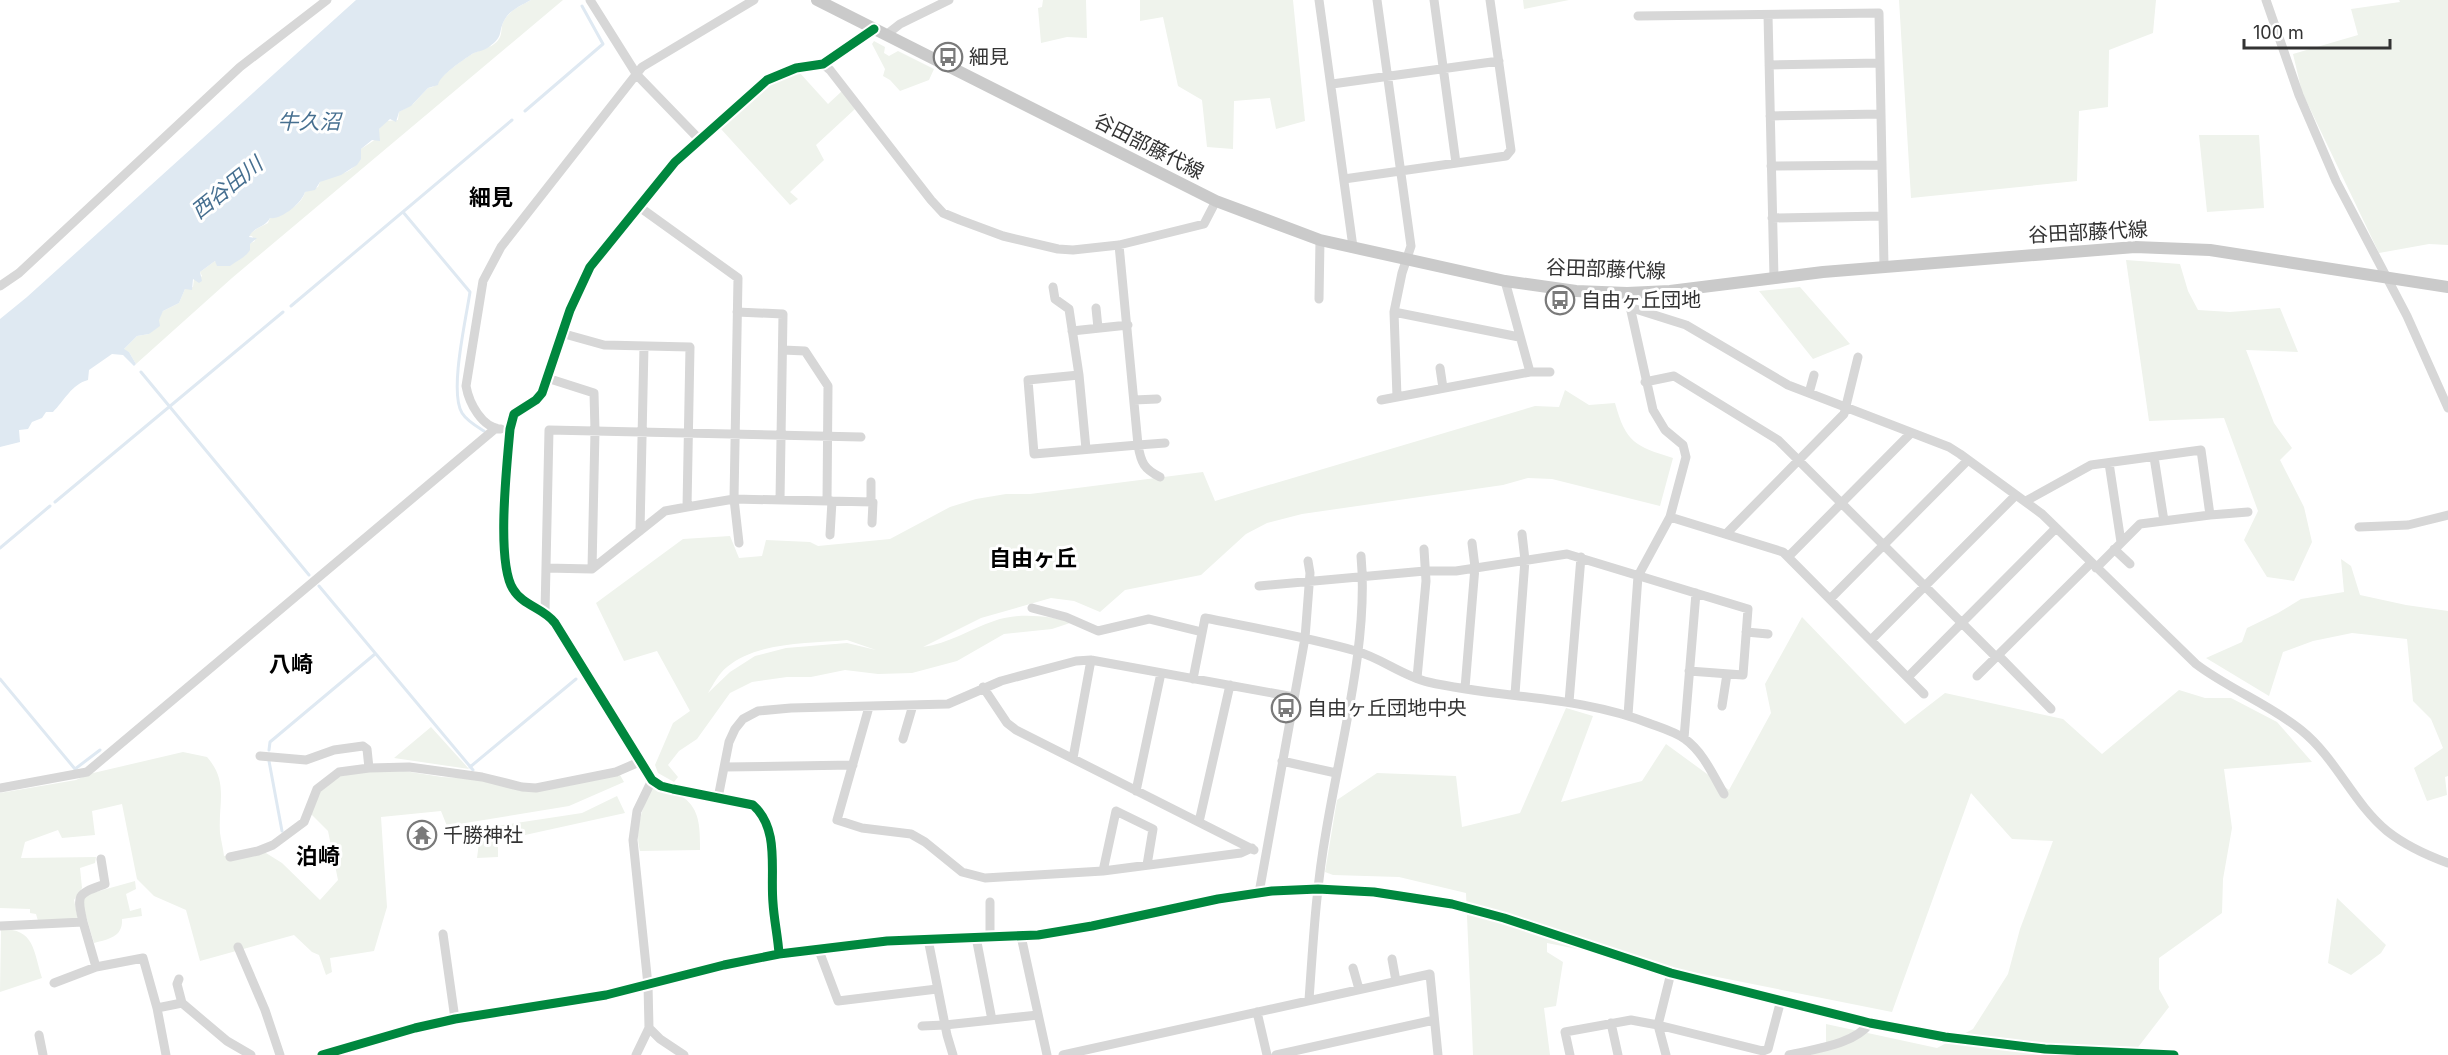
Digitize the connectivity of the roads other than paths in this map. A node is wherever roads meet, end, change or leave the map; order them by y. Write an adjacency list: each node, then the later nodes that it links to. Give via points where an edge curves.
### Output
1 (327, 0): 43 (street, via 240,67 19,273)
2 (590, 0): 20 (street)
3 (754, 0): 20 (street, via 657,57)
4 (817, 0): 13 (main road, 谷田部藤代線)
5 (949, 0): 14 (street)
6 (1319, 0): 22 (street)
7 (1377, 0): 21 (street)
8 (1434, 0): 19 (street)
9 (1490, 0): 15 (street)
10 (2266, 0): 41 (street, via 2299,95 2336,182)
11 (1768, 15): 12 (street); 16 (street, via 1879,13); 18 (street)
12 (1638, 16)
13 (874, 29): 14 (main road, 谷田部藤代線); 17 (street)
14 (886, 35): 31 (main road, 谷田部藤代線)
15 (1499, 61): 19 (street); 26 (street, via 1511,150 1506,156)
16 (1880, 63): 18 (street); 23 (street)
17 (823, 64): 25 (street, via 796,68 767,80); 36 (street, via 943,213 1041,246 1073,250)
18 (1769, 65): 24 (street)
19 (1443, 69): 21 (street); 26 (street)
20 (637, 75): 25 (street); 75 (street, via 501,247 483,281 466,386 474,410)
21 (1387, 77): 22 (street); 29 (street)
22 (1332, 84): 30 (street)
23 (1881, 114): 24 (street); 27 (street)
24 (1770, 116): 28 (street)
25 (699, 139): 32 (street)
26 (1456, 163): 29 (street)
27 (1882, 165): 28 (street); 33 (street)
28 (1771, 166): 34 (street)
29 (1400, 171): 30 (street); 38 (street, via 1411,246)
30 (1344, 178): 37 (street)
31 (1216, 201): 35 (main road, 谷田部藤代線); 36 (street, via 1204,224)
32 (638, 206): 50 (street, via 738,278); 55 (street, via 590,267)
33 (1883, 216): 34 (street); 39 (street)
34 (1772, 218): 40 (street)
35 (1320, 240): 37 (main road, 谷田部藤代線); 47 (street)
36 (1119, 245): 52 (street)
37 (1353, 247): 38 (main road, 谷田部藤代線)
38 (1407, 259): 42 (main road, 谷田部藤代線); 51 (street)
39 (1884, 266): 40 (main road, 谷田部藤代線); 41 (main road, 谷田部藤代線, via 2100,248 2180,248)
40 (1774, 278): 46 (main road, 谷田部藤代線)
41 (2388, 279): 45 (main road, 谷田部藤代線); 74 (street)
42 (1505, 281): 46 (main road, 谷田部藤代線, via 1560,290); 56 (street)
43 (0, 286)
44 (1053, 286): 54 (street, via 1055,299 1069,309)
45 (2448, 287)
46 (1627, 293): 48 (street)
47 (1319, 298)
48 (1629, 307): 66 (street); 68 (street, via 1686,325 1788,385)
49 (1096, 308): 53 (street)
50 (737, 312): 58 (street, via 783,314); 81 (street)
51 (1395, 312): 56 (street); 69 (street)
52 (1128, 325): 53 (street); 71 (street)
53 (1098, 328): 54 (street)
54 (1072, 331): 63 (street)
55 (561, 333): 57 (street, via 604,345); 65 (street)
56 (1519, 337): 61 (street)
57 (644, 346): 78 (street); 79 (street, via 690,347)
58 (783, 350): 82 (street); 83 (street, via 805,351 828,387)
59 (1858, 357): 73 (street)
60 (1440, 368): 67 (street)
61 (1530, 372): 62 (street); 67 (street)
62 (1550, 372)
63 (1079, 375): 87 (street); 87 (street, via 1028,380 1034,454)
64 (1814, 375): 68 (street)
65 (547, 378): 76 (street, via 536,400 514,414); 77 (street, via 594,393)
66 (1645, 382): 90 (street, via 1674,376 1778,440); 105 (street, via 1659,421 1686,452)
67 (1443, 388): 69 (street)
68 (1809, 393): 73 (street)
69 (1396, 396): 72 (street)
70 (1157, 399): 71 (street)
71 (1134, 400): 86 (street)
72 (1382, 400)
73 (1847, 408): 80 (street); 90 (street)
74 (2448, 408)
75 (496, 429): 76 (street); 178 (street, via 87,772)
76 (510, 429): 138 (street, via 504,565 514,591 524,602)
77 (596, 431): 78 (street); 127 (street, via 549,430); 128 (street)
78 (642, 432): 79 (street); 110 (street)
79 (689, 433): 81 (street); 101 (street)
80 (1911, 433): 89 (street, via 1949,447); 100 (street)
81 (735, 434): 82 (street); 95 (street)
82 (781, 435): 83 (street); 96 (street)
83 (828, 436): 84 (street); 97 (street)
84 (861, 437)
85 (1165, 443): 86 (street)
86 (1138, 445): 87 (street); 92 (street, via 1141,464)
87 (1086, 449)
88 (2154, 457): 91 (street); 103 (street, via 2200,450); 106 (street)
89 (1968, 460): 94 (street); 116 (street)
90 (1798, 461): 100 (street); 112 (street)
91 (2109, 463): 98 (street, via 2091,465); 117 (street)
92 (1160, 477)
93 (872, 482): 99 (street)
94 (2016, 495): 98 (street); 134 (street)
95 (734, 499): 96 (street); 101 (street); 114 (street)
96 (780, 500): 97 (street)
97 (829, 501): 99 (street); 113 (street)
98 (2026, 501): 109 (street)
99 (871, 502): 107 (street)
100 (1841, 503): 116 (street); 120 (street)
101 (687, 507): 110 (street, via 665,511)
102 (2248, 512): 103 (street)
103 (2210, 515): 106 (street)
104 (2448, 515): 108 (street, via 2408,525)
105 (1670, 517): 112 (street); 130 (street)
106 (2164, 521): 117 (street, via 2140,524)
107 (872, 524)
108 (2359, 526)
109 (2056, 528): 125 (street); 139 (street)
110 (640, 531): 128 (street)
111 (1522, 534): 122 (street)
112 (1726, 534): 120 (street)
113 (830, 536)
114 (739, 543)
115 (1472, 543): 126 (street)
116 (1883, 545): 134 (street); 136 (street)
117 (2118, 546): 124 (street); 125 (street)
118 (1424, 549): 129 (street)
119 (1361, 556): 131 (street)
120 (1789, 556): 136 (street)
121 (1581, 557): 122 (street, via 1567,554); 130 (street); 161 (street)
122 (1525, 560): 126 (street); 158 (street)
123 (1308, 561): 132 (street)
124 (2130, 564)
125 (2094, 565): 146 (street); 187 (street, via 2196,664 2288,720 2310,738 2386,831 2412,848)
126 (1475, 567): 129 (street); 157 (street)
127 (546, 568): 128 (street); 138 (street)
128 (592, 569)
129 (1425, 571): 131 (street); 153 (street)
130 (1638, 576): 135 (street); 166 (street)
131 (1362, 578): 132 (street); 145 (street)
132 (1309, 582): 133 (street); 143 (street)
133 (1259, 586)
134 (1925, 586): 139 (street); 144 (street)
135 (1695, 593): 141 (street, via 1748,609); 148 (street)
136 (1830, 599): 144 (street)
137 (1032, 608): 140 (street, via 1098,631 1149,619)
138 (545, 612): 172 (street, via 560,629)
139 (1962, 623): 146 (street); 152 (street)
140 (1202, 632): 143 (street, via 1204,618); 154 (street)
141 (1746, 632): 142 (street); 150 (street, via 1743,675)
142 (1768, 634)
143 (1305, 638): 145 (street); 160 (street)
144 (1871, 640): 152 (street)
145 (1357, 651): 153 (street); 176 (street)
146 (1997, 656): 151 (street); 165 (street)
147 (1091, 660): 149 (street); 156 (street); 170 (street)
148 (1689, 671): 150 (street); 167 (street)
149 (1161, 673): 154 (street); 179 (street)
150 (1727, 674): 164 (street)
151 (1977, 676)
152 (1908, 677): 159 (street)
153 (1417, 678): 157 (street)
154 (1193, 679): 155 (street)
155 (1230, 685): 160 (street); 182 (street)
156 (983, 687): 162 (street, via 948,704); 170 (street, via 1011,727)
157 (1465, 688): 158 (street)
158 (1515, 694): 161 (street)
159 (1924, 694)
160 (1294, 697): 171 (street)
161 (1569, 702): 166 (street)
162 (913, 705): 163 (street); 168 (street)
163 (869, 706): 173 (street); 174 (street, via 782,708 749,714 729,742)
164 (1722, 706)
165 (2051, 709)
166 (1628, 715): 167 (street)
167 (1683, 738): 180 (street, via 1705,761)
168 (903, 739)
169 (260, 756): 175 (street, via 306,760 334,750 363,746 367,749)
170 (1073, 758): 179 (street)
171 (1282, 761): 176 (street); 184 (street)
172 (639, 762): 175 (street, via 616,772 536,788 408,767); 177 (street)
173 (853, 765): 174 (street); 189 (street, via 837,820 862,828 911,834 962,872 977,877)
174 (725, 767): 181 (street)
175 (369, 768): 185 (street, via 339,772 326,780 317,789 304,822 273,845)
176 (1336, 773): 190 (street)
177 (652, 780): 181 (street, via 661,786); 210 (street, via 637,811 633,840)
178 (0, 788)
179 (1137, 791): 182 (street)
180 (1724, 794)
181 (718, 798): 202 (street, via 753,804 766,823 771,837 772,903)
182 (1199, 822): 183 (street)
183 (1252, 848): 184 (street); 188 (street, via 1241,853)
184 (1265, 855): 191 (street)
185 (230, 857)
186 (101, 860): 193 (street, via 105,884 79,896)
187 (2448, 863)
188 (1147, 865): 189 (street); 189 (street, via 1153,829 1116,811)
189 (1103, 871)
190 (1318, 889): 191 (street); 206 (street, via 1401,895 1452,904); 213 (street)
191 (1259, 892): 197 (street, via 1092,926)
192 (990, 902): 196 (street)
193 (82, 922): 194 (street); 204 (street)
194 (0, 926)
195 (443, 934): 219 (street)
196 (990, 936): 197 (street); 198 (street)
197 (1021, 936): 218 (street)
198 (976, 937): 199 (street); 220 (street)
199 (928, 939): 201 (street); 211 (street)
200 (238, 947): 233 (street)
201 (818, 948): 202 (street); 211 (street, via 838,1001)
202 (779, 954): 210 (street)
203 (1392, 959): 208 (street)
204 (96, 967): 209 (street); 216 (street, via 143,958)
205 (1353, 968): 212 (street)
206 (1671, 973): 214 (street); 225 (street)
207 (179, 979): 215 (street)
208 (1396, 981): 212 (street); 221 (street, via 1430,974)
209 (54, 983)
210 (648, 985): 219 (street); 227 (street)
211 (937, 989): 224 (street)
212 (1359, 989): 213 (street)
213 (1309, 1000): 217 (street)
214 (1781, 1000): 223 (street); 225 (street, via 1768,1048 1763,1051)
215 (182, 1003): 216 (street); 232 (street, via 227,1041)
216 (157, 1008): 231 (street)
217 (1257, 1011): 229 (street); 240 (street)
218 (1038, 1015): 220 (street); 238 (street)
219 (455, 1019): 234 (street)
220 (992, 1020): 224 (street)
221 (1434, 1020): 241 (street); 242 (street)
222 (1611, 1023): 225 (street, via 1631,1020); 243 (street, via 1565,1032); 244 (street)
223 (1870, 1023): 246 (street, via 1863,1032 1846,1039); 247 (street, via 2045,1049)
224 (945, 1025): 226 (street); 237 (street)
225 (1658, 1025): 245 (street)
226 (922, 1026)
227 (649, 1029): 235 (street); 236 (street)
228 (39, 1035): 230 (street)
229 (1097, 1051): 239 (street)
230 (43, 1055)
231 (166, 1055)
232 (251, 1055)
233 (280, 1055)
234 (322, 1055)
235 (636, 1055)
236 (684, 1055)
237 (953, 1055)
238 (1047, 1055)
239 (1067, 1055)
240 (1267, 1055)
241 (1276, 1055)
242 (1438, 1055)
243 (1570, 1055)
244 (1618, 1055)
245 (1666, 1055)
246 (1789, 1055)
247 (2174, 1055)

